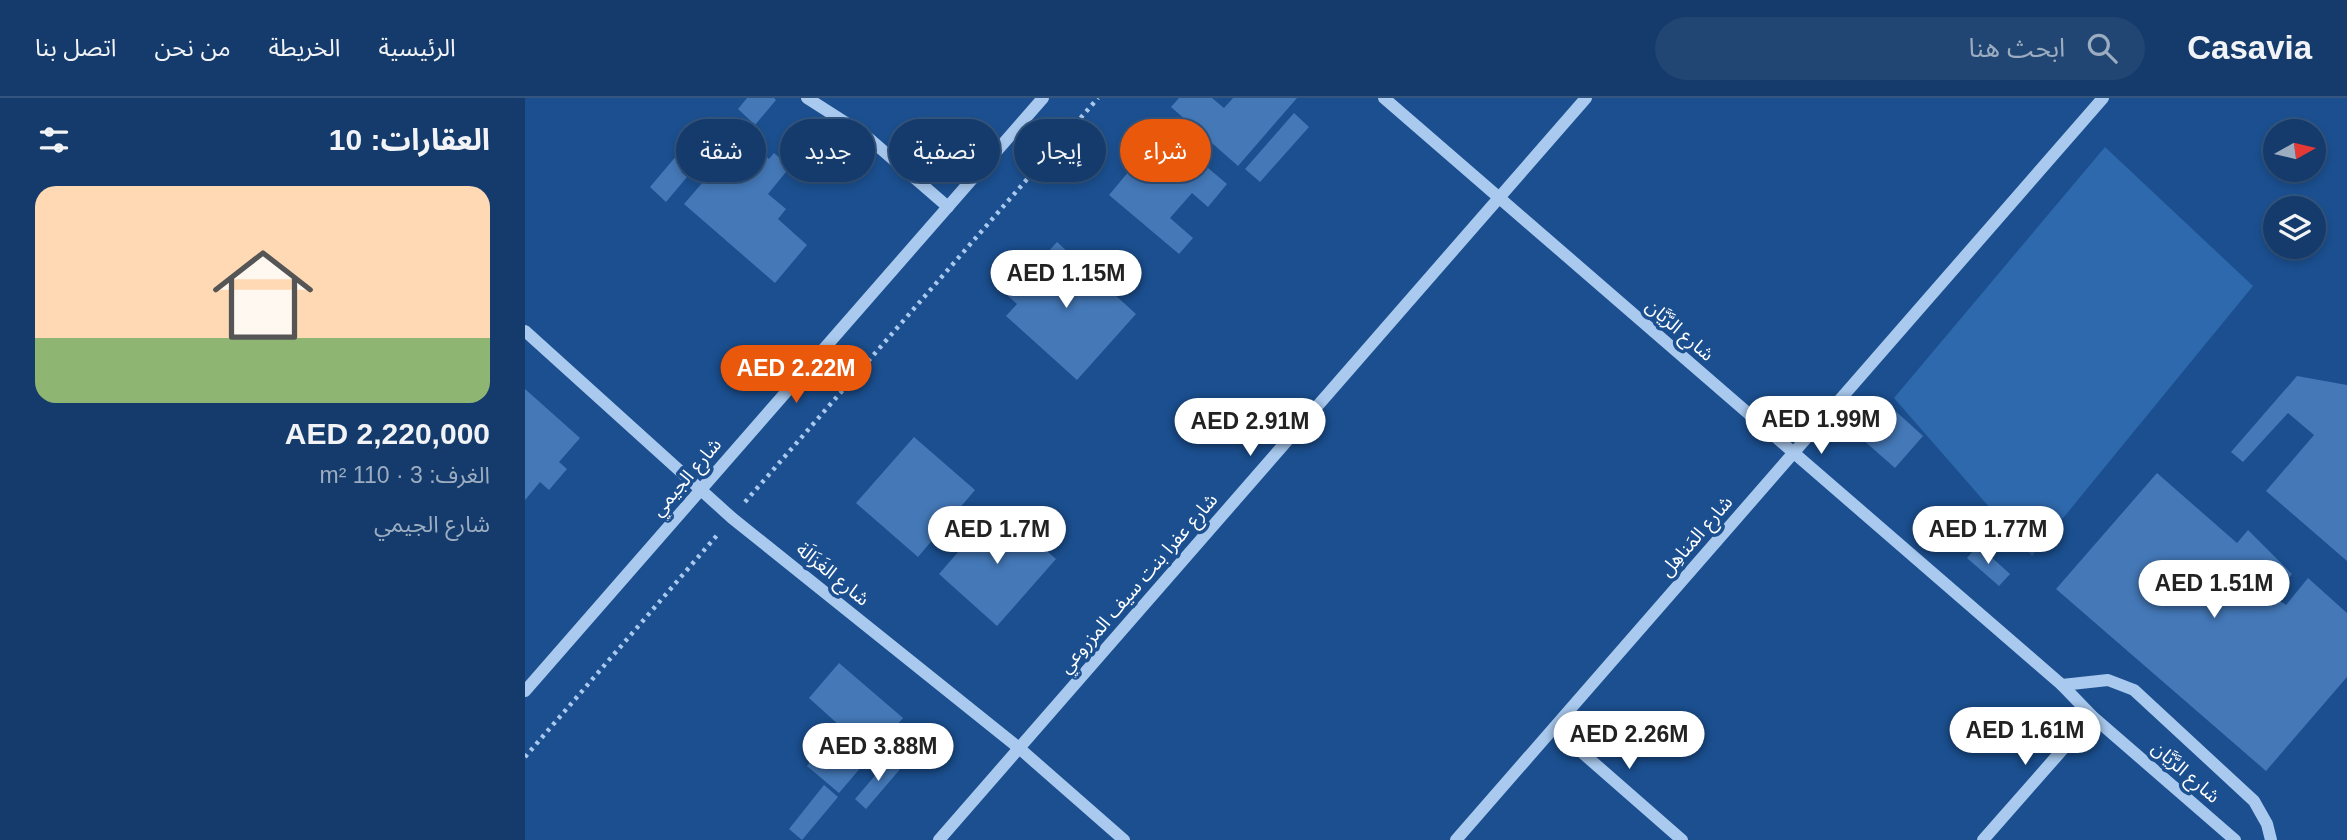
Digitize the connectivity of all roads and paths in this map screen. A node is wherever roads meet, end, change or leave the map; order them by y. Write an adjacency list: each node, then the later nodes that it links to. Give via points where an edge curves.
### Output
1 (807, 98): 8 (street, via 872,140)
2 (1043, 98): 8 (street, شارع الجيمي)
3 (1098, 98): 12 (path)
4 (1384, 98): 7 (street, شارع الرَّيَّان)
5 (1586, 98): 7 (street, شارع عفرا بنت سيف المزروعي)
6 (2103, 98): 10 (street, شارع المَناهِل)
7 (1499, 198): 10 (street, شارع الرَّيَّان); 17 (street, شارع عفرا بنت سيف المزروعي)
8 (948, 207): 11 (street, شارع الجيمي)
9 (525, 331): 11 (street, شارع الغَزَالَة)
10 (1793, 454): 13 (street, شارع الرَّيَّان); 16 (street, شارع المَناهِل)
11 (701, 489): 12 (street, شارع الغَزَالَة); 14 (street, شارع الجيمي)
12 (732, 517): 17 (street, شارع الغَزَالَة); 18 (path)
13 (2062, 685): 15 (street, شارع الرَّيَّان); 25 (street, via 2108,680 2134,690 2254,801)
14 (525, 691)
15 (2092, 716): 23 (street); 24 (street, شارع الرَّيَّان)
16 (1554, 728): 21 (street, شارع المَناهِل); 22 (street)
17 (1019, 748): 19 (street, شارع عفرا بنت سيف المزروعي); 20 (street, شارع الغَزَالَة)
18 (525, 757)
19 (939, 840)
20 (1124, 840)
21 (1456, 840)
22 (1682, 840)
23 (1983, 840)
24 (2235, 840)
25 (2271, 840)

